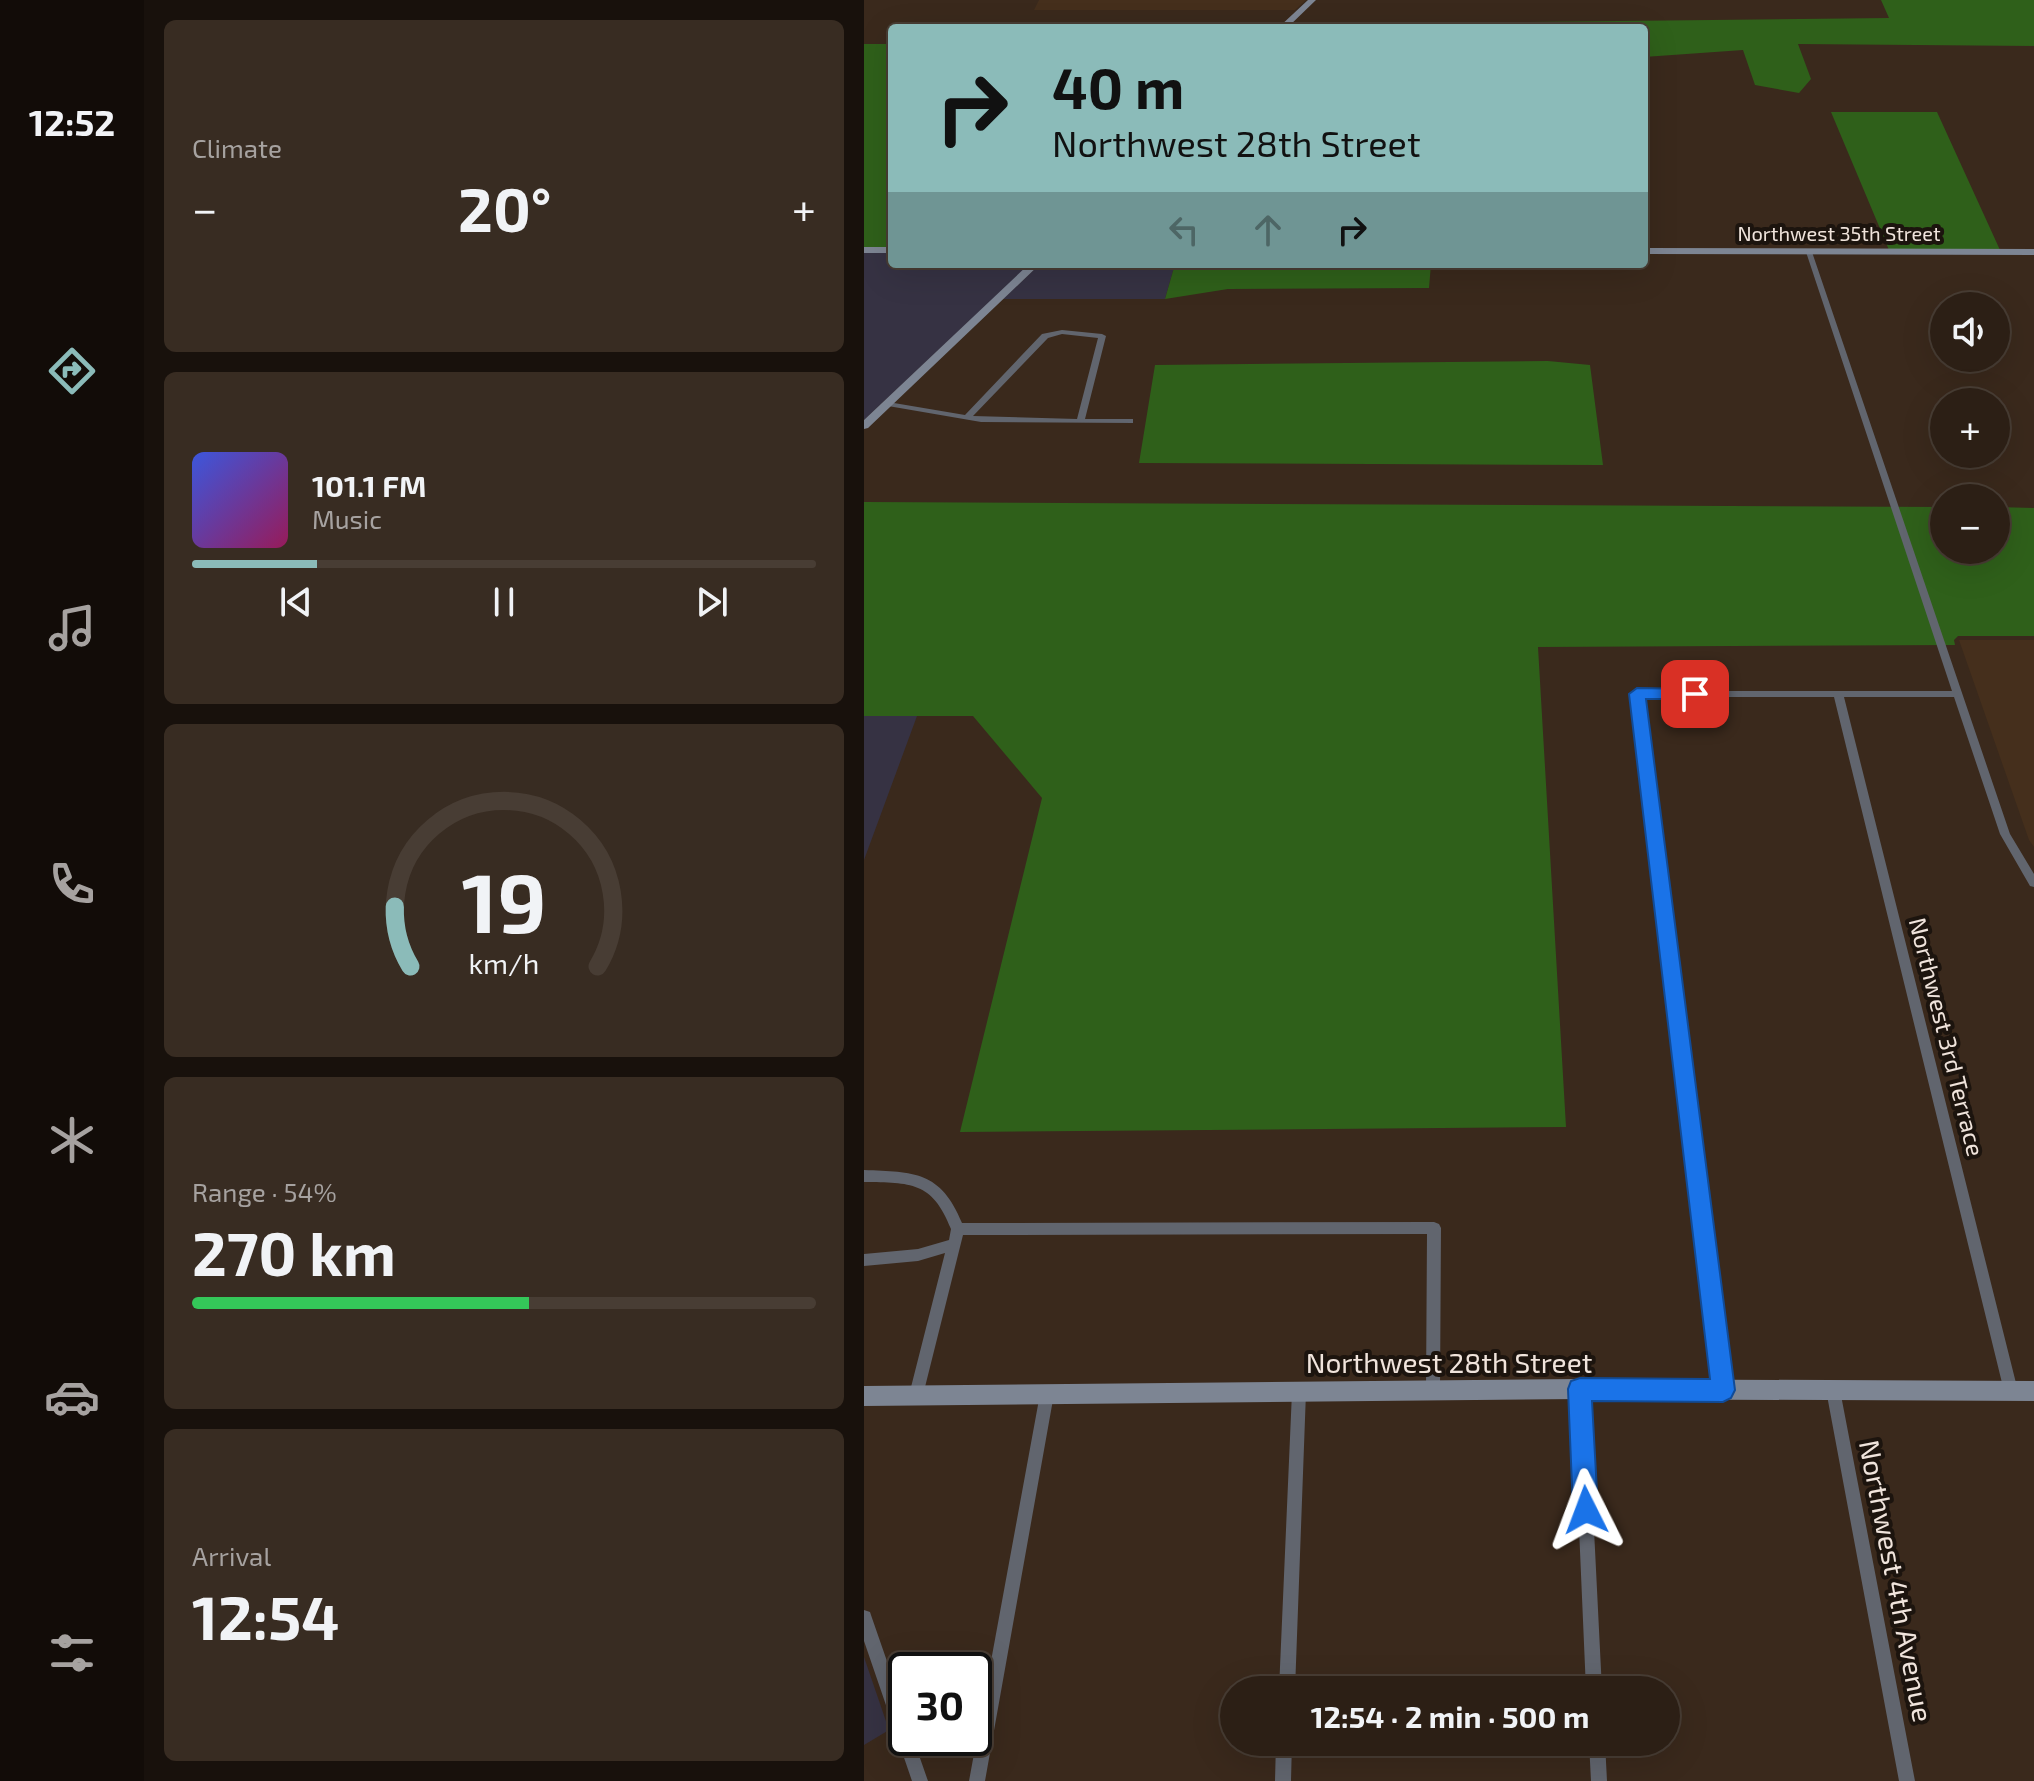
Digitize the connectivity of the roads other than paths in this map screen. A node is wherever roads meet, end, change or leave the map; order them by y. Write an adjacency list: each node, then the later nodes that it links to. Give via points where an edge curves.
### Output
1 (1312, 0): 2 (street)
2 (1286, 24)
3 (864, 250): 4 (street)
4 (888, 250)
5 (1648, 251): 6 (street, Northwest 35th Street)
6 (1809, 252): 7 (street, Northwest 35th Street); 15 (street)
7 (2034, 252)
8 (1031, 268): 9 (street)
9 (888, 404): 10 (street); 13 (street)
10 (967, 418): 11 (street); 11 (street, via 1045,336 1090,332 1103,341)
11 (1080, 421): 12 (street)
12 (1130, 421)
13 (864, 426)
14 (1838, 694): 15 (street); 23 (street, via 1637,694); 25 (street, Northwest 3rd Terrace)
15 (1955, 694): 16 (street, via 2005,834)
16 (2034, 883)
17 (864, 1176): 18 (street, via 933,1187 945,1196)
18 (958, 1229): 19 (street); 22 (street, via 1434,1228)
19 (954, 1244): 20 (street, via 918,1255); 29 (street)
20 (864, 1260)
21 (1580, 1389): 22 (street, Northwest 28th Street); 23 (street, Northwest 28th Street); 33 (street)
22 (1433, 1390): 27 (street, Northwest 28th Street)
23 (1723, 1390): 24 (street, Northwest 28th Street)
24 (1833, 1390): 25 (street, Northwest 28th Street); 40 (street, Northwest 4th Avenue)
25 (2011, 1391): 26 (street, Northwest 28th Street)
26 (2034, 1391)
27 (1299, 1392): 28 (street, Northwest 28th Street); 32 (street)
28 (1047, 1394): 29 (street, Northwest 28th Street); 37 (street)
29 (916, 1395): 30 (street, Northwest 28th Street)
30 (864, 1396)
31 (864, 1618): 36 (street)
32 (1288, 1676)
33 (1593, 1676)
34 (1284, 1756): 38 (street)
35 (1598, 1756): 39 (street)
36 (920, 1781)
37 (977, 1781)
38 (1283, 1781)
39 (1599, 1781)
40 (1907, 1781)

